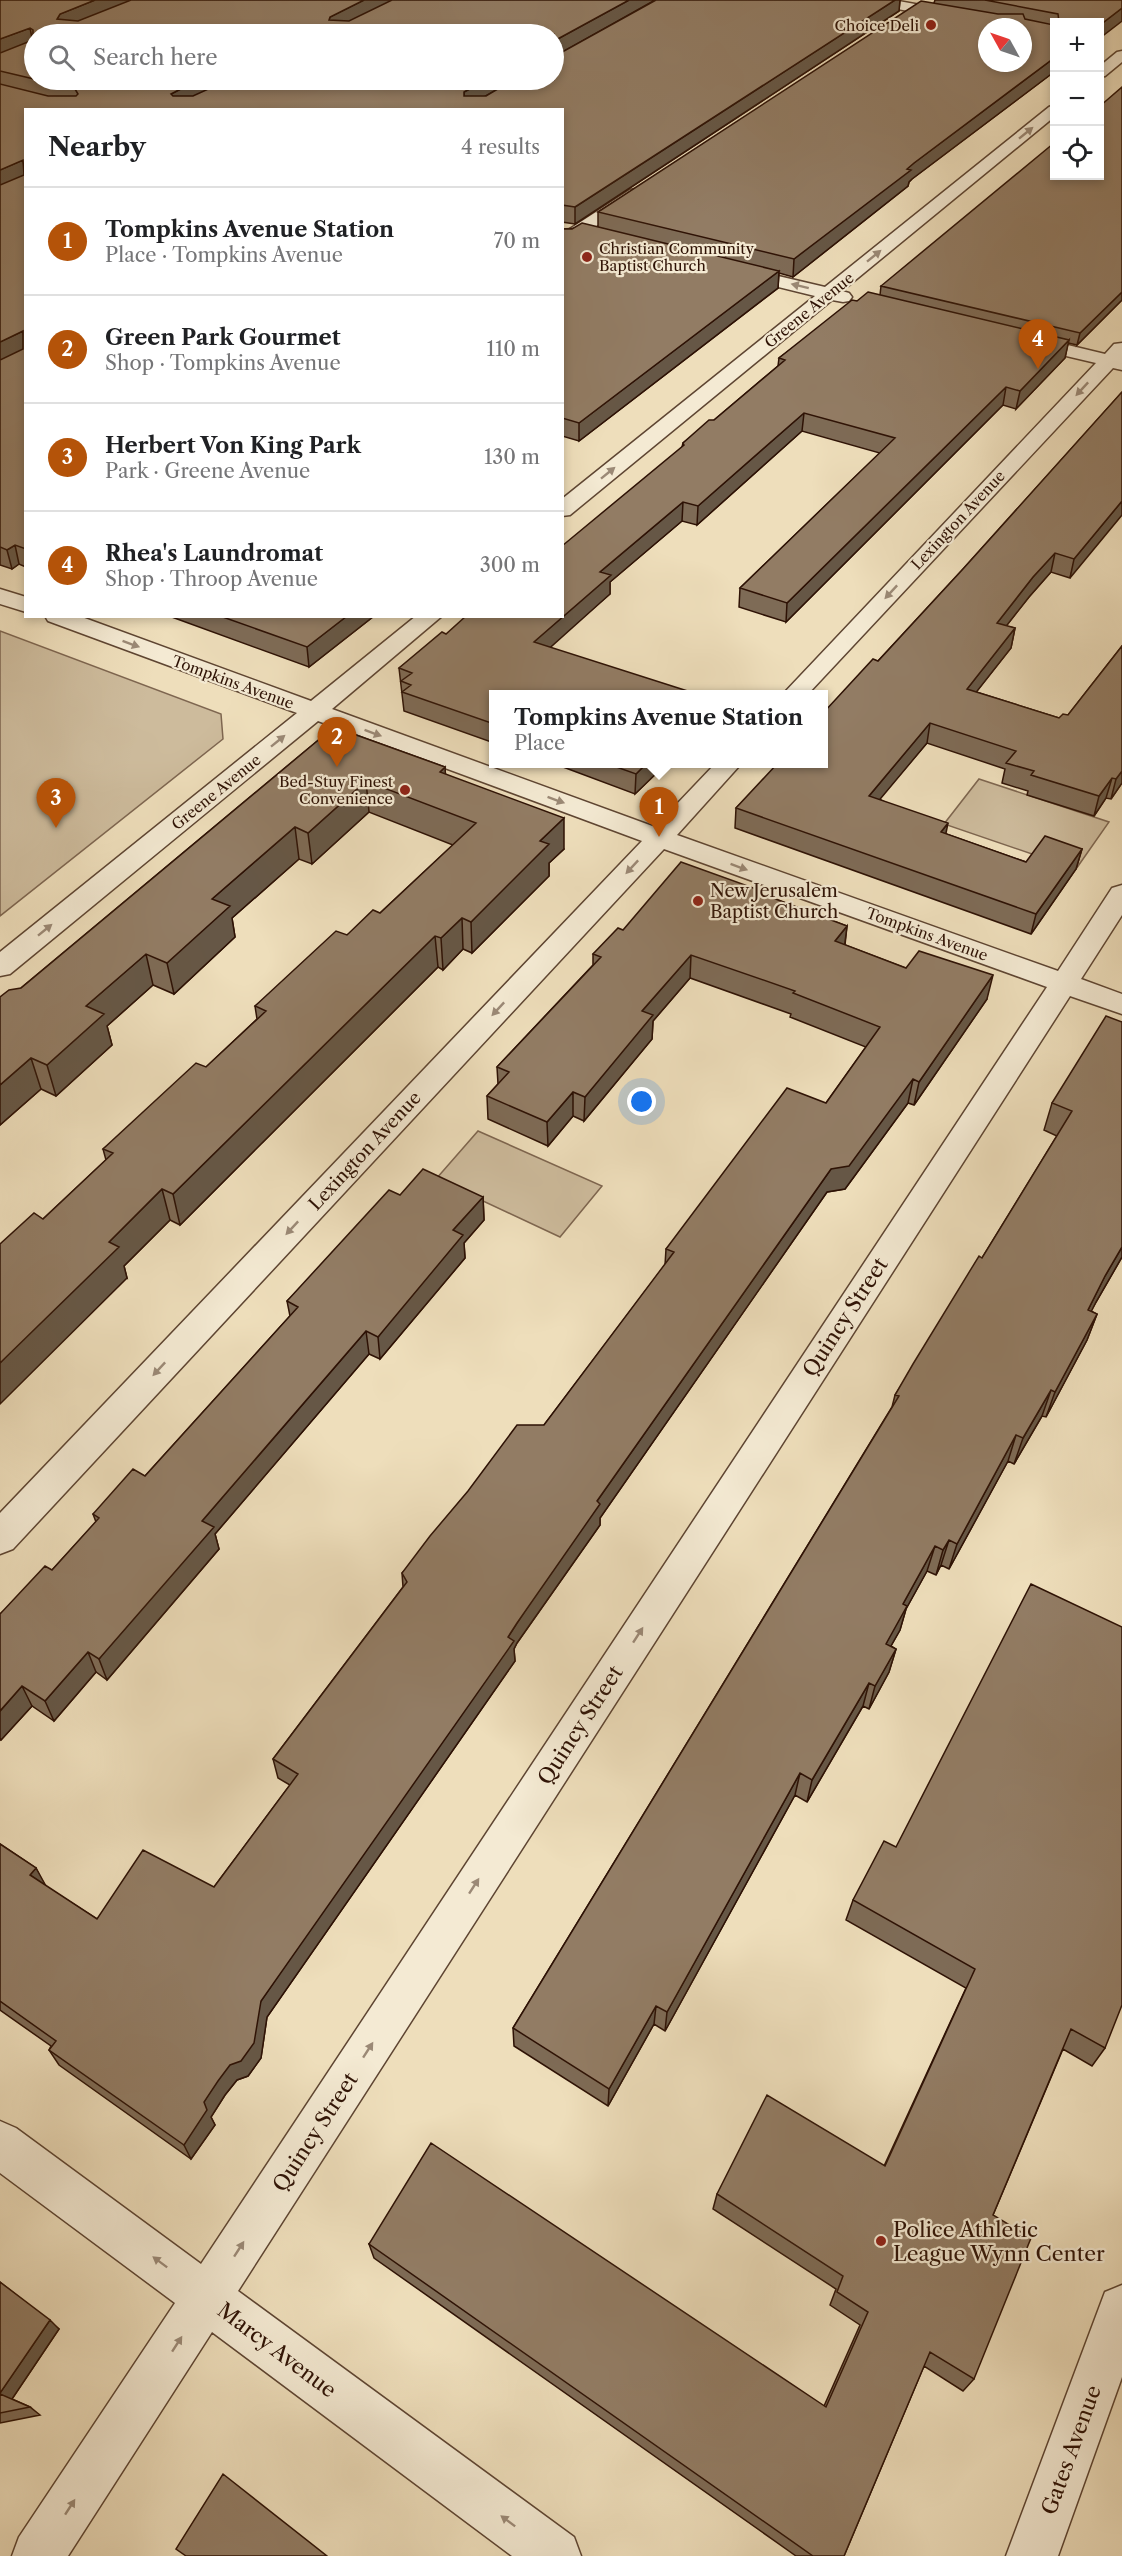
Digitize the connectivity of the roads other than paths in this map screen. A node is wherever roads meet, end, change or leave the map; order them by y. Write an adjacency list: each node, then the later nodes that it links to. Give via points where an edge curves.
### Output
1 (870, 0): 2 (street)
2 (924, 4): 3 (street); 4 (street)
3 (981, 18)
4 (897, 22)
5 (1120, 48): 6 (street)
6 (1101, 72)
7 (1050, 113): 11 (street, Greene Avenue, one-way to 7)
8 (650, 185): 9 (street)
9 (575, 235)
10 (721, 267): 11 (street, one-way to 10)
11 (829, 293): 12 (street); 15 (street, Greene Avenue, one-way to 11)
12 (862, 301)
13 (1009, 337): 14 (street)
14 (1117, 357): 18 (street, Lexington Avenue, one-way to 18)
15 (564, 508)
16 (61, 618): 19 (street, Tompkins Avenue, one-way to 19)
17 (429, 618): 19 (street, Greene Avenue)
18 (799, 690)
19 (314, 712): 21 (street, Tompkins Avenue, one-way to 21); 23 (street, Greene Avenue, one-way to 19)
20 (725, 768): 21 (street, Lexington Avenue)
21 (659, 838): 24 (street, Tompkins Avenue, one-way to 24); 26 (street, Lexington Avenue, one-way to 26)
22 (1122, 894): 24 (street, Quincy Street)
23 (0, 967)
24 (1064, 983): 25 (street, Tompkins Avenue); 28 (street, Quincy Street, one-way to 24)
25 (1122, 1004)
26 (0, 1538)
27 (0, 2144): 28 (street, Marcy Avenue, one-way to 27)
28 (207, 2297): 30 (street, Quincy Street, one-way to 28); 31 (street, Marcy Avenue, one-way to 28)
29 (1122, 2309): 32 (street, Gates Avenue)
30 (38, 2556)
31 (555, 2556)
32 (1032, 2556)

